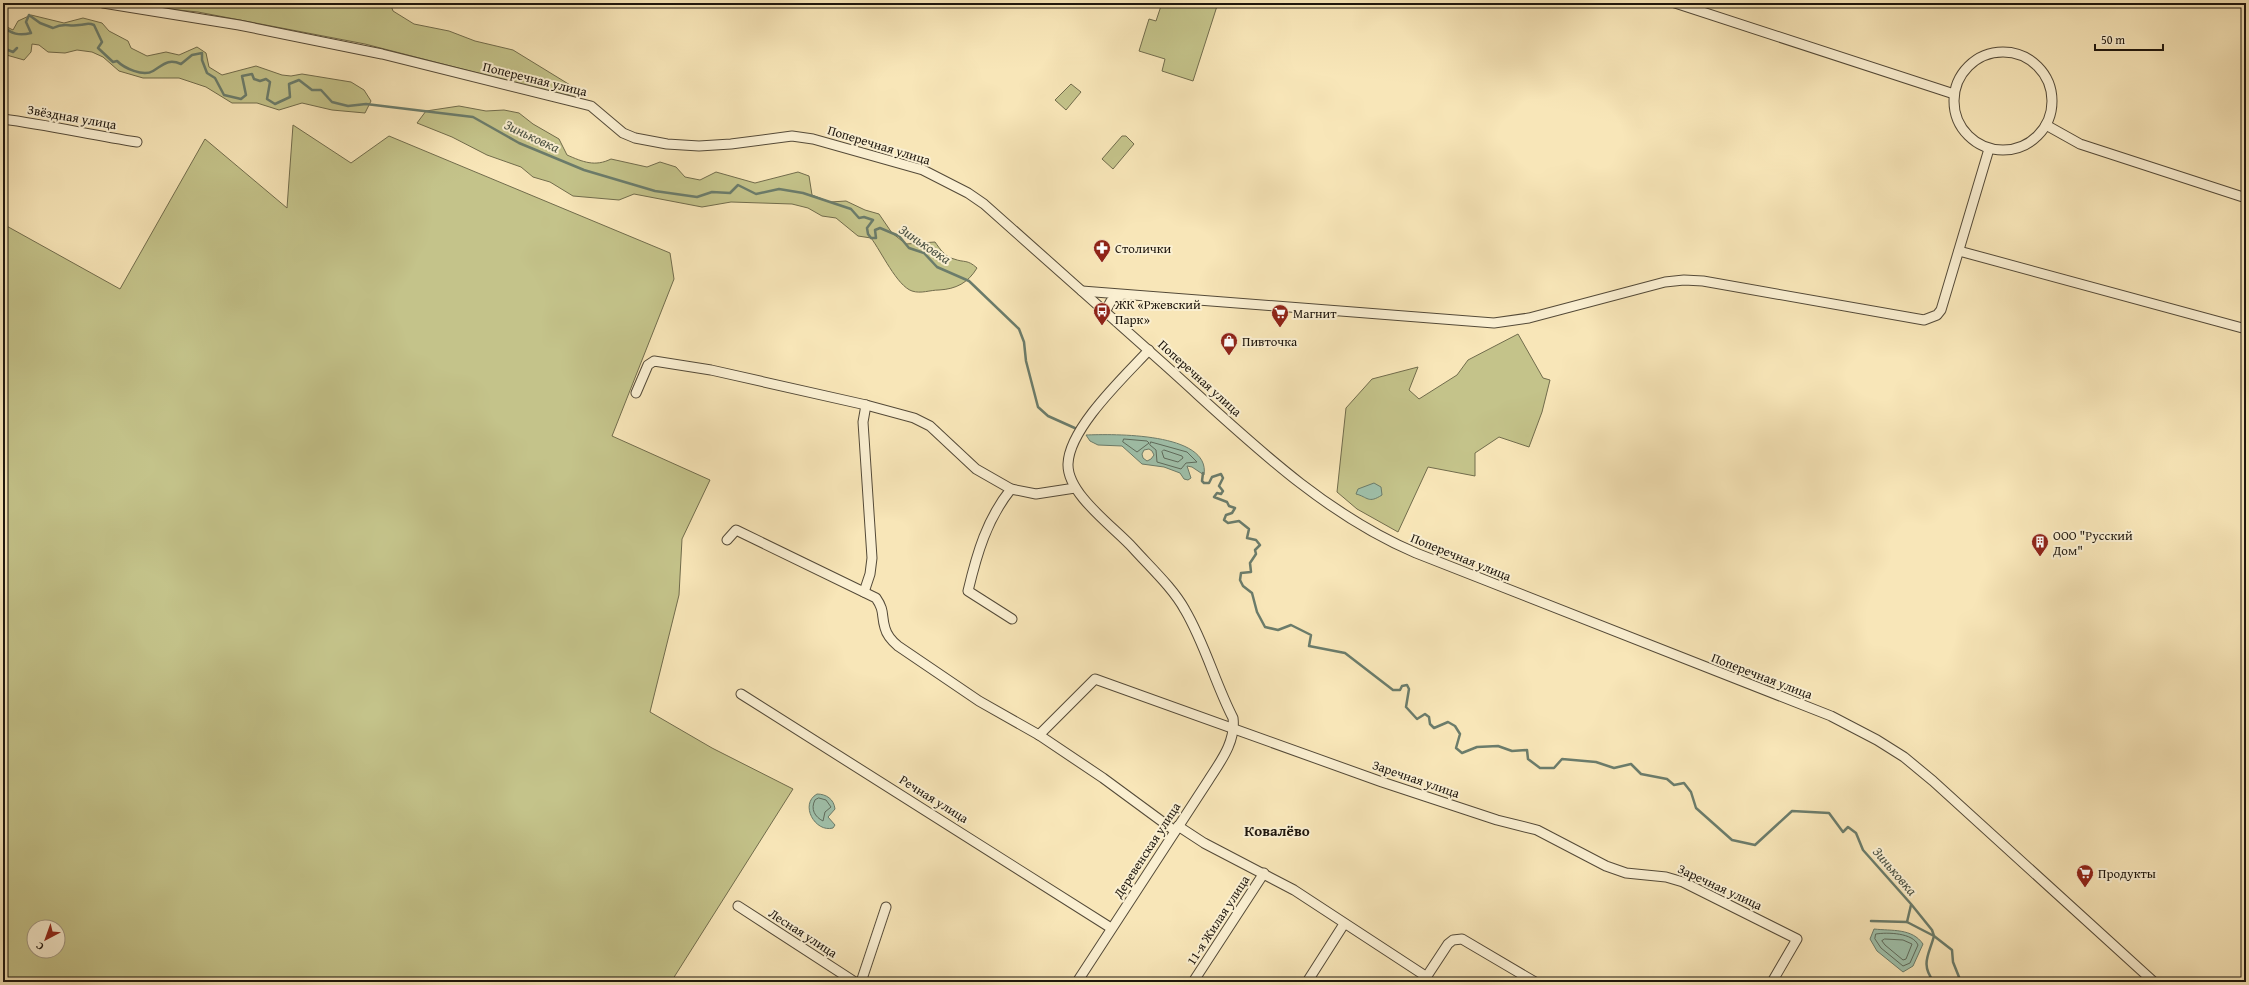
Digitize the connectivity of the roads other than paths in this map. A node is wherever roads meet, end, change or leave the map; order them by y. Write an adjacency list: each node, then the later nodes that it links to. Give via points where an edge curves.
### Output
1 (103, 3): 10 (street, Поперечная улица, via 247,27 382,54 591,106 623,133 661,143 699,146 792,136 813,139 898,162 938,177 978,200)
2 (1674, 3): 3 (street)
3 (1954, 94): 5 (street, via 1960,78 1970,65 1987,55 2006,52 2025,58 2041,70 2050,87 2052,107); 7 (street, via 1958,122 1971,139)
4 (3, 119): 6 (street, Звёздная улица)
5 (2046, 125): 7 (street, via 2032,142 2011,150); 8 (street, via 2080,144)
6 (137, 142)
7 (1989, 149): 9 (street)
8 (2246, 198)
9 (1959, 251): 11 (street, via 1941,310 1931,319 1924,320 1690,280 1665,282 1529,318 1494,323); 13 (street)
10 (1082, 292): 11 (street); 12 (street, Поперечная улица)
11 (1121, 294): 12 (street, via 1111,301)
12 (1105, 312): 14 (street, Поперечная улица)
13 (2246, 329)
14 (1149, 350): 17 (street, via 1098,406 1082,428 1068,463 1068,475); 39 (street, Поперечная улица, via 1294,478 1387,541 1831,716 1877,740 1955,799)
15 (636, 393): 16 (street, via 648,365 654,361 711,370)
16 (866, 405): 18 (street, via 914,418 930,426 976,469); 20 (street, via 863,422 872,558)
17 (1075, 488): 18 (street, via 1036,494); 23 (street, via 1133,548 1185,609 1233,718)
18 (1011, 489): 21 (street, via 1000,503 987,528 975,558 968,591)
19 (727, 540): 20 (street, via 736,530)
20 (864, 592): 24 (street, via 876,598 883,608 884,627 888,636 898,646 979,701)
21 (1012, 619)
22 (741, 694): 30 (street, Речная улица)
23 (1235, 729): 24 (street, Заречная улица, via 1095,679); 25 (street, Деревенская улица, via 1227,750); 38 (street, Заречная улица, via 1382,782 1497,820 1537,830 1606,866 1626,873 1666,877 1683,882 1797,939)
24 (1038, 735): 25 (street)
25 (1177, 829): 26 (street); 30 (street, Деревенская улица)
26 (1264, 873): 29 (street); 35 (street, 11-я Жилая улица)
27 (738, 906): 32 (street, Лесная улица)
28 (886, 907): 33 (street)
29 (1344, 924): 31 (street); 36 (street)
30 (1111, 928): 34 (street, Деревенская улица)
31 (1425, 979): 37 (street, via 1448,944 1453,940 1462,939)
32 (855, 982)
33 (861, 982)
34 (1077, 982)
35 (1193, 982)
36 (1307, 982)
37 (1535, 982)
38 (1772, 982)
39 (2154, 982)

